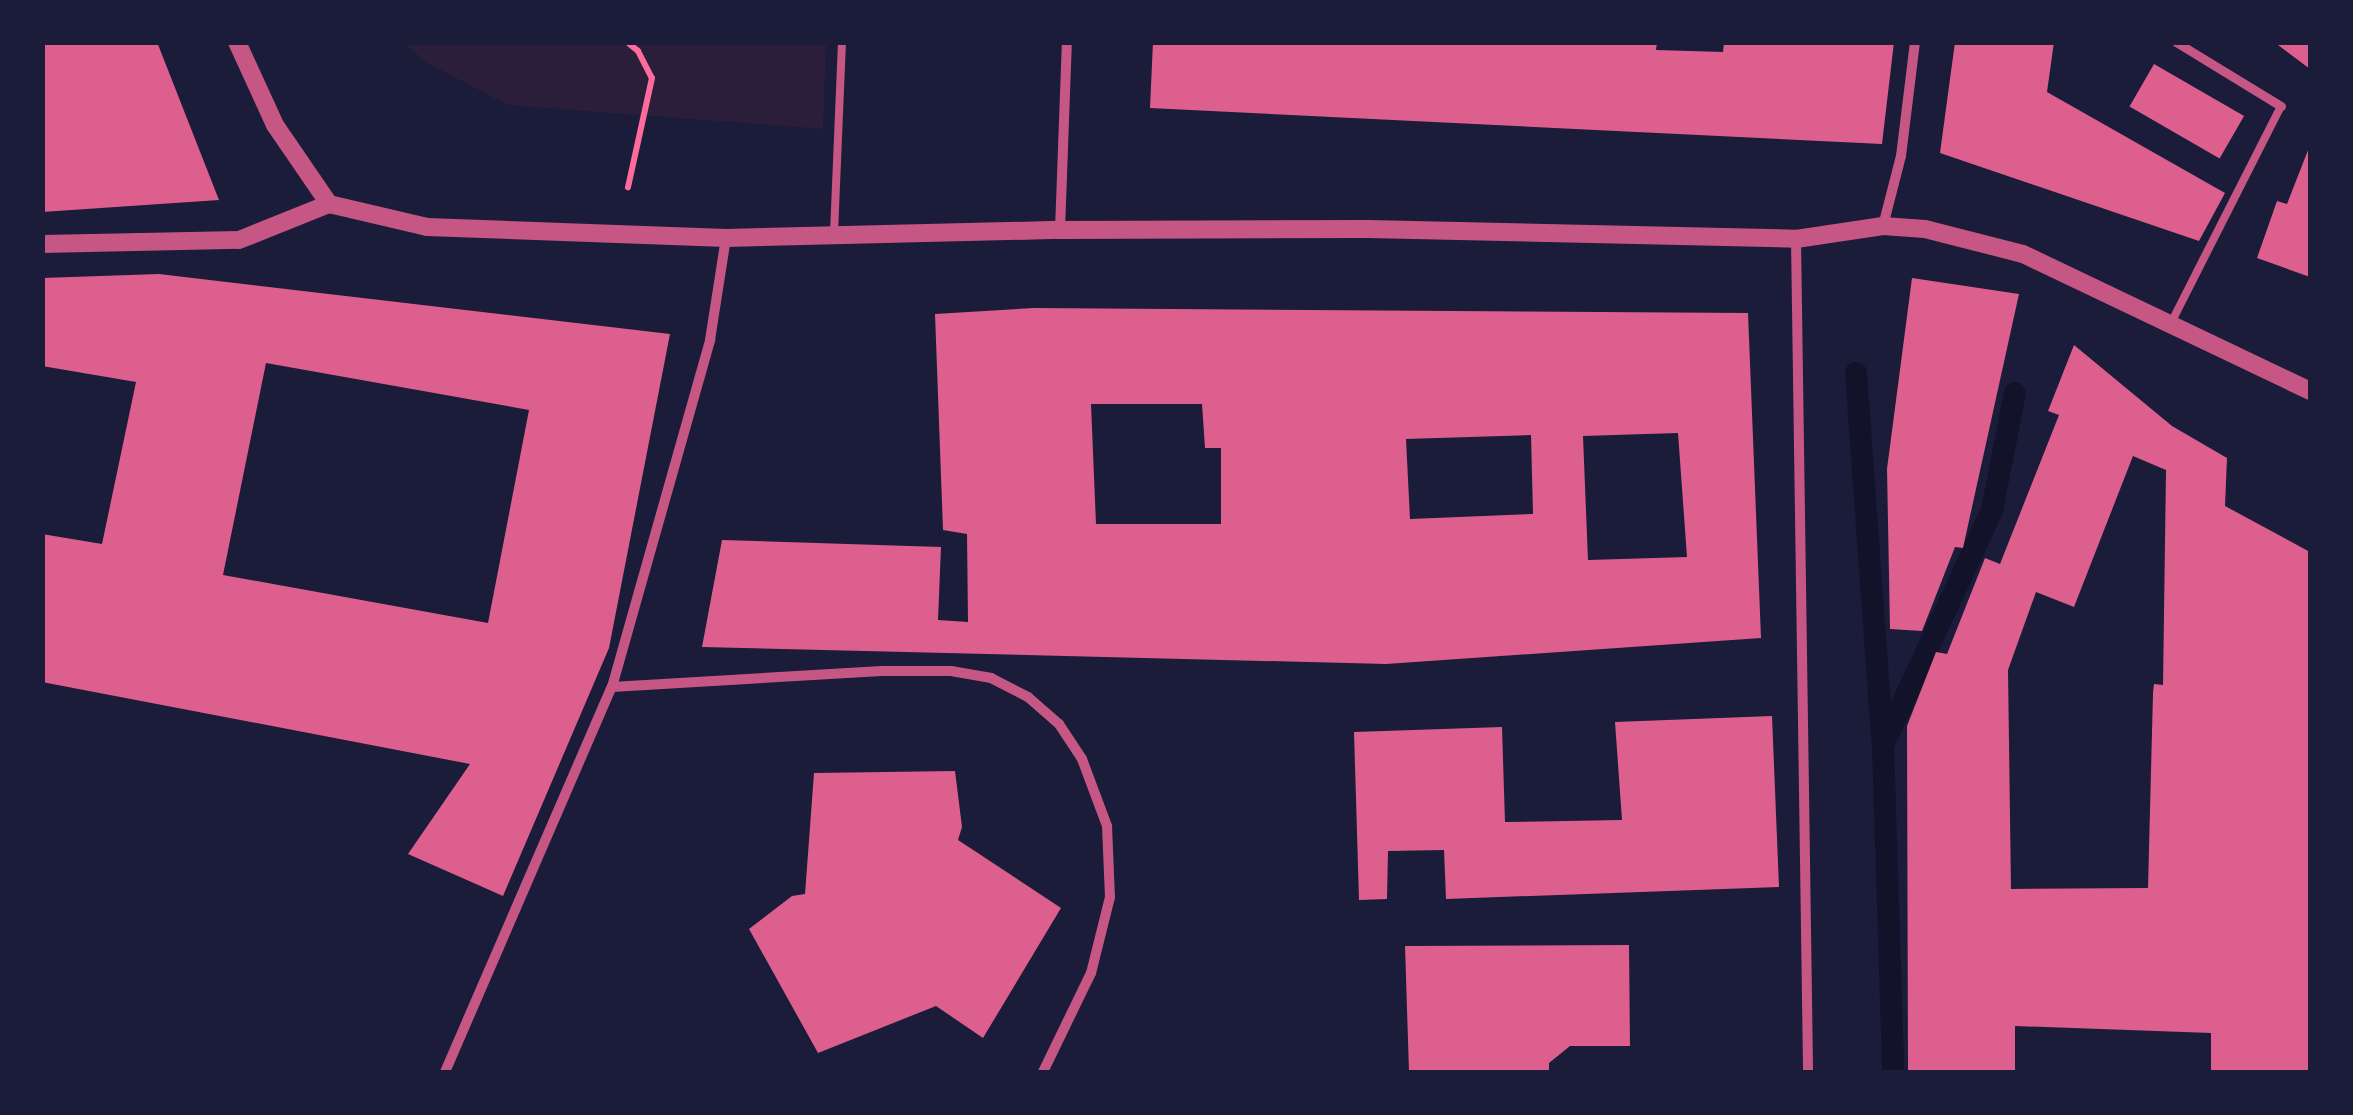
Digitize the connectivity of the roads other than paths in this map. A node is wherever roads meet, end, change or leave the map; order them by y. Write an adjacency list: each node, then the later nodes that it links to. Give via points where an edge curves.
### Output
1 (237, 42): 7 (street, via 276,126)
2 (842, 42): 10 (lane)
3 (1067, 42): 9 (street)
4 (1915, 42): 8 (street)
5 (2176, 42): 6 (street)
6 (2281, 106): 14 (lane)
7 (330, 204): 11 (street, via 427,227); 13 (street, via 239,240)
8 (1883, 226): 12 (street); 14 (street, via 1924,228 2023,254)
9 (1060, 230): 10 (street); 12 (street)
10 (834, 234): 11 (street)
11 (726, 238): 16 (street, via 710,340)
12 (1796, 239): 19 (street)
13 (42, 244)
14 (2171, 323): 15 (street)
15 (2310, 392)
16 (612, 687): 17 (street); 18 (street, via 950,672 991,678 1060,724 1082,759 1107,826 1110,897 1091,973)
17 (445, 1072)
18 (1043, 1072)
19 (1808, 1072)

